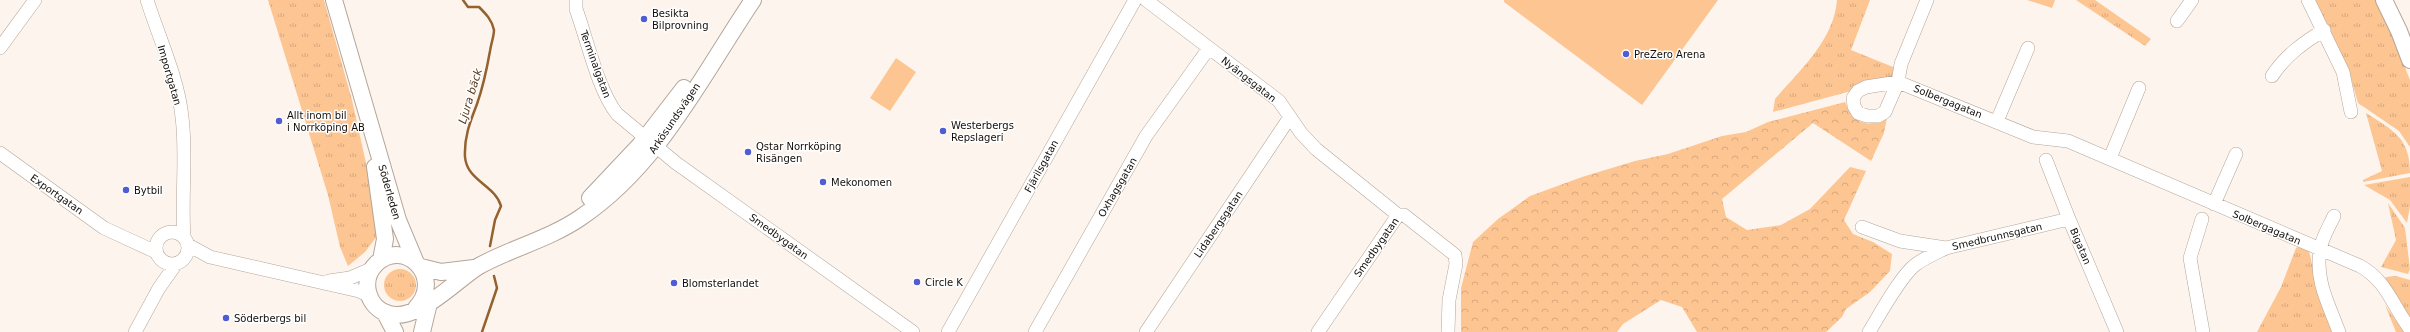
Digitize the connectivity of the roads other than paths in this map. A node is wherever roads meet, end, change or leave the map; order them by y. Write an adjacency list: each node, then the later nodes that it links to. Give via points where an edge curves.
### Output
1 (35, 0): 14 (street)
2 (147, 0): 29 (street, Importgatan, via 178,98 185,147)
3 (334, 0): 22 (main road, Söderleden)
4 (576, 0): 24 (street, Terminalgatan, via 576,10 608,100 617,114)
5 (753, 0): 24 (main road, Arkösundsvägen)
6 (1135, 0): 56 (street, Fjärilsgatan)
7 (1146, 0): 15 (street, Nyängsgatan)
8 (1927, 0): 23 (street, Solbergagatan, via 1901,64 1898,82)
9 (2192, 0): 12 (street)
10 (2308, 0): 13 (street)
11 (2384, 0): 17 (main road)
12 (2177, 21)
13 (2324, 30): 18 (street, via 2299,46 2281,62); 20 (street, via 2343,72)
14 (0, 48)
15 (1209, 48): 21 (street, Nyängsgatan, via 1279,101); 57 (street, Oxhagsgatan, via 1146,136)
16 (2028, 48): 23 (street)
17 (2410, 60)
18 (2272, 76)
19 (2139, 88): 27 (street)
20 (2351, 112)
21 (1290, 117): 31 (street, Nyängsgatan, via 1316,149); 58 (street, Lidabergsgatan)
22 (369, 120): 42 (main road, Söderleden, via 373,153 394,246); 43 (main road, Söderleden, via 398,220)
23 (1997, 121): 27 (street, Solbergagatan, via 2033,137 2068,141)
24 (650, 143): 44 (main road, Arkösundsvägen, via 599,191 529,244); 55 (street, Smedbygatan)
25 (0, 153): 36 (street, Exportgatan, via 104,228)
26 (2236, 154): 30 (street)
27 (2110, 158): 30 (street, Solbergagatan)
28 (2046, 160): 33 (street, Bigatan)
29 (184, 175): 37 (street, Importgatan, via 177,215); 40 (street, Importgatan)
30 (2214, 204): 39 (street, Solbergagatan)
31 (1398, 215): 59 (street, Smedbygatan); 60 (street, Smedbygatan, via 1404,215 1455,255)
32 (2334, 216): 39 (street)
33 (2069, 219): 38 (street, Smedbrunnsgatan); 62 (street, Bigatan)
34 (2202, 219): 63 (street, via 2190,258)
35 (1862, 227): 38 (street, via 1900,241)
36 (116, 233): 37 (street, Exportgatan); 41 (street, Exportgatan)
37 (163, 235): 40 (street, Exportgatan, via 176,232); 41 (street, Importgatan)
38 (1946, 248): 61 (street, Smedbrunnsgatan, via 1915,265 1904,277)
39 (2320, 249): 50 (street, Solbergagatan, via 2373,273 2386,289); 64 (street, via 2320,280)
40 (183, 251): 41 (street, Exportgatan, via 168,264); 45 (street); 46 (street)
41 (159, 256): 46 (street)
42 (382, 262): 43 (main road, via 409,258); 45 (street, via 350,278); 47 (main road, via 367,282)
43 (418, 265): 44 (main road, Arkösundsvägen, via 442,272); 48 (main road, via 426,279 426,292)
44 (479, 266): 48 (main road, Arkösundsvägen)
45 (320, 282): 47 (street)
46 (159, 288): 51 (street)
47 (368, 295): 49 (main road, via 375,306)
48 (420, 307): 49 (main road, via 403,315); 53 (main road); 54 (main road)
49 (385, 313): 52 (main road)
50 (2410, 329)
51 (136, 332)
52 (395, 332)
53 (412, 332)
54 (422, 332)
55 (913, 332)
56 (948, 332)
57 (1035, 332)
58 (1146, 332)
59 (1318, 332)
60 (1448, 332)
61 (1869, 332)
62 (2118, 332)
63 (2203, 332)
64 (2339, 332)

